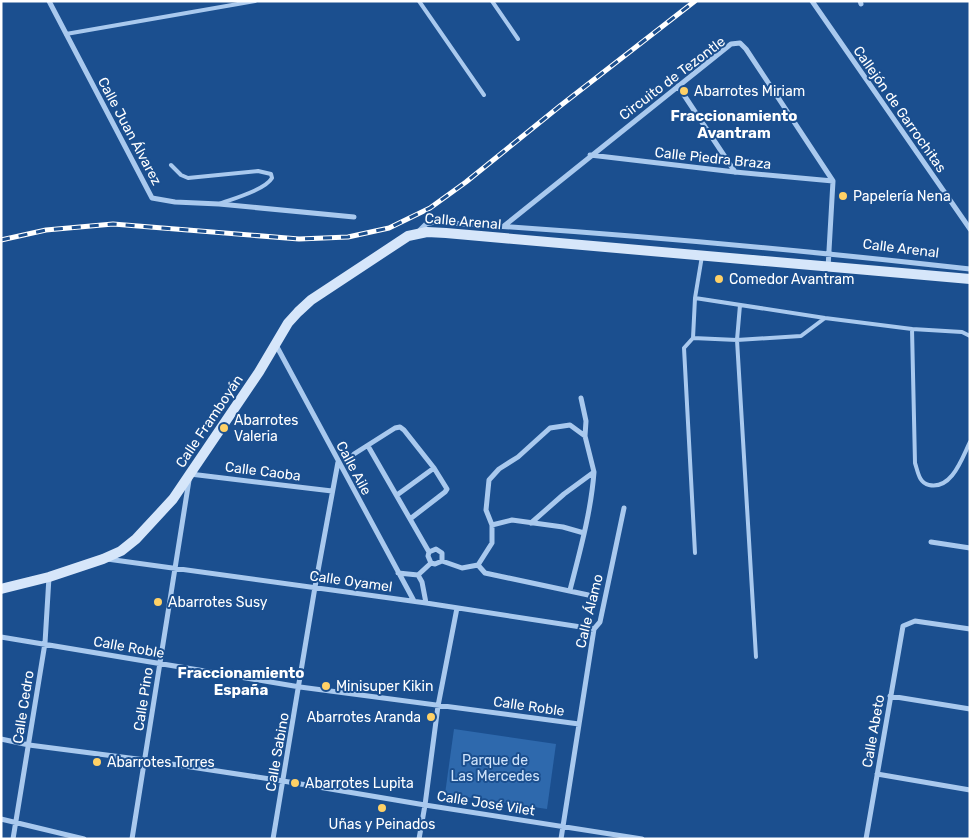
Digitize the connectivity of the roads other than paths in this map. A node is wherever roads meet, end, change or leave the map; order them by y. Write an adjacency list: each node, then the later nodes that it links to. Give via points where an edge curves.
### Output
1 (49, 1): 6 (street, Calle Juan Álvarez)
2 (255, 1): 6 (lane)
3 (419, 1): 9 (lane)
4 (492, 1): 7 (lane)
5 (812, 1): 17 (street, Callejón de Garrochitas)
6 (66, 34): 14 (street, Calle Juan Álvarez, via 152,198)
7 (518, 39)
8 (678, 86): 10 (street, Circuito de Tezontle); 12 (street); 13 (street, Circuito de Tezontle, via 731,44 740,43)
9 (484, 95)
10 (590, 155): 12 (street, Calle Piedra Braza); 16 (street, Circuito de Tezontle)
11 (171, 165): 14 (lane, via 188,178 258,171 271,174 271,181 266,184)
12 (735, 172): 13 (street, Calle Piedra Braza)
13 (833, 181): 19 (street)
14 (219, 204): 15 (street, Calle Juan Álvarez)
15 (354, 217)
16 (504, 226): 18 (street, Calle Arenal, via 434,222); 19 (street, Calle Arenal)
17 (970, 229)
18 (416, 233): 20 (street, Calle Arenal); 31 (street, Calle Framboyán, via 311,300 288,323)
19 (828, 253): 21 (street); 22 (street, Calle Arenal)
20 (702, 256): 21 (street, Calle Arenal); 24 (lane)
21 (828, 268): 23 (street, Calle Arenal)
22 (970, 269)
23 (970, 279)
24 (695, 298): 25 (lane); 29 (lane)
25 (740, 304): 26 (lane); 30 (lane)
26 (825, 318): 27 (lane); 30 (lane, via 801,336)
27 (912, 328): 28 (lane, via 962,332); 34 (lane, via 919,478 926,485 947,482)
28 (970, 336)
29 (692, 338): 30 (lane); 51 (lane, via 684,348)
30 (737, 340): 71 (lane)
31 (276, 345): 37 (street, Calle Aile); 40 (street, Calle Framboyán)
32 (581, 398): 33 (street, via 586,421)
33 (585, 436): 39 (street); 46 (street, via 570,425 550,428 499,470 489,480 486,510)
34 (970, 442)
35 (368, 446): 36 (street); 38 (street, via 400,427); 42 (street)
36 (354, 454)
37 (338, 462): 41 (street, Calle Sabino); 57 (street, Calle Aile)
38 (434, 468): 42 (street); 44 (street, via 446,485 445,492)
39 (594, 472): 45 (street); 47 (street)
40 (190, 474): 41 (street, Calle Caoba); 52 (street, Calle Framboyán, via 173,499 136,539 121,551); 56 (street, Calle Pino)
41 (332, 491): 60 (street, Calle Sabino)
42 (396, 495): 44 (street)
43 (624, 508): 67 (street, Calle Álamo, via 600,622)
44 (410, 519): 50 (street)
45 (532, 523): 46 (street, via 512,520); 47 (street)
46 (492, 525): 55 (street, via 492,542)
47 (584, 533): 62 (street)
48 (931, 542): 49 (street)
49 (970, 548)
50 (429, 552): 53 (street, via 440,550); 54 (street)
51 (695, 553)
52 (103, 558): 56 (street, Calle Oyamel); 59 (street, Calle Framboyán)
53 (442, 561): 54 (street); 55 (street, via 462,568)
54 (431, 563): 58 (street)
55 (478, 565): 62 (street, via 485,573)
56 (175, 570): 60 (street, Calle Oyamel); 72 (street, Calle Pino)
57 (398, 572): 58 (street); 64 (street, Calle Aile)
58 (418, 575): 65 (street)
59 (49, 577): 61 (street, Calle Framboyán); 70 (street, Calle Cedro)
60 (315, 587): 64 (street, Calle Oyamel); 73 (street, Calle Sabino)
61 (1, 589)
62 (570, 590): 63 (street)
63 (593, 596)
64 (414, 601): 65 (street, Calle Oyamel)
65 (426, 603): 66 (street, Calle Oyamel)
66 (457, 608): 67 (street, Calle Oyamel); 75 (street)
67 (594, 629): 77 (street, Calle Álamo)
68 (970, 629): 74 (street, Calle Abeto, via 915,621 903,626)
69 (1, 637): 70 (street, Calle Roble)
70 (45, 643): 72 (street, Calle Roble); 79 (street, Calle Cedro)
71 (756, 657)
72 (160, 665): 73 (street, Calle Roble); 80 (street, Calle Pino)
73 (300, 687): 75 (street, Calle Roble); 82 (street, Calle Sabino)
74 (890, 696): 76 (street); 81 (street, Calle Abeto)
75 (438, 706): 77 (street, Calle Roble); 84 (street)
76 (970, 709)
77 (579, 724): 87 (street, Calle Álamo)
78 (1, 740): 79 (street, Calle José Vilet)
79 (29, 745): 80 (street, Calle José Vilet); 86 (street, Calle Cedro)
80 (145, 760): 82 (street, Calle José Vilet); 90 (street, Calle Pino)
81 (877, 774): 83 (street); 95 (street, Calle Abeto)
82 (283, 781): 84 (street, Calle José Vilet); 91 (street, Calle Sabino)
83 (970, 790)
84 (425, 805): 87 (street, Calle José Vilet); 92 (street)
85 (1, 819): 86 (street)
86 (15, 822): 88 (street, Calle Cedro); 89 (street)
87 (564, 827): 93 (street, Calle Álamo); 94 (street, Calle José Vilet)
88 (13, 839)
89 (84, 839)
90 (132, 839)
91 (274, 839)
92 (419, 839)
93 (561, 839)
94 (642, 839)
95 (866, 839)

